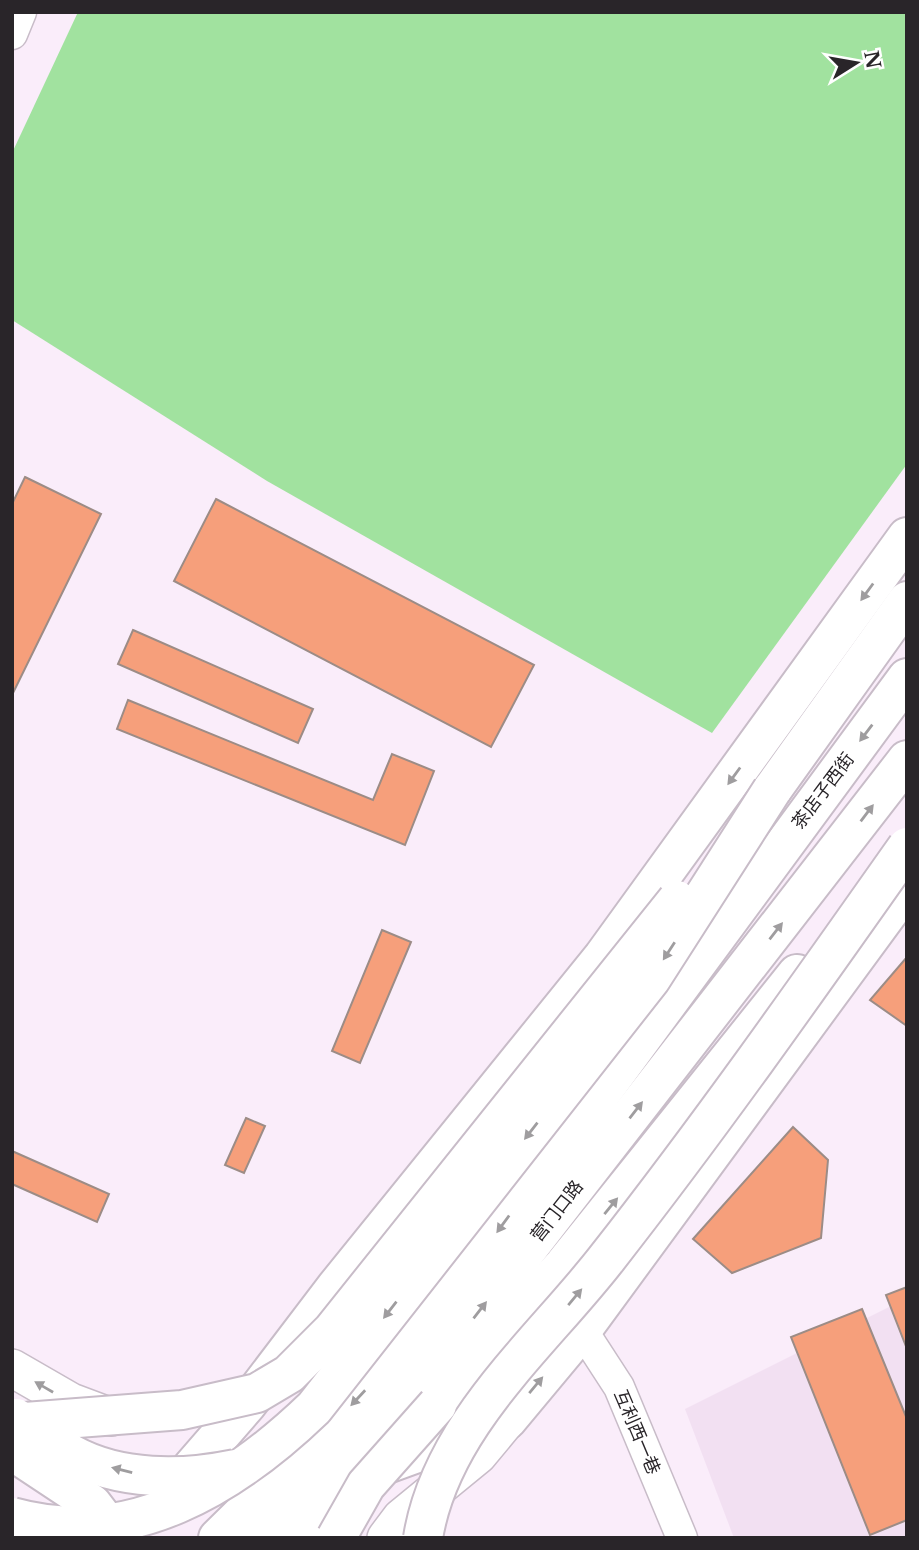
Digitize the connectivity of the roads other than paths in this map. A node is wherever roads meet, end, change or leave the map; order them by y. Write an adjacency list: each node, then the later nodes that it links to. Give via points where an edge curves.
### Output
1 (22, 12): 2 (street)
2 (12, 34)
3 (907, 537): 14 (main road, one-way to 14, via 604,957)
4 (907, 601): 7 (main road)
5 (907, 678): 11 (main road, 茶店子西街, one-way to 11)
6 (907, 760): 20 (main road, 营门口路, one-way to 6, via 464,1331)
7 (772, 790): 17 (main road, bridge, via 667,912 332,1331 289,1374 257,1393 182,1410); 21 (main road, one-way to 21, bridge, via 651,979 314,1408 220,1487 151,1520 76,1530)
8 (907, 836): 28 (main road, one-way to 8, bridge, via 366,1485 564,1265)
9 (907, 847): 30 (main road, one-way to 9, bridge, via 432,1503 463,1437 496,1390 615,1248 774,1036)
10 (907, 887): 12 (main road)
11 (738, 905): 18 (main road, 营门口路, one-way to 18, via 446,1304)
12 (582, 1330): 16 (main road, one-way to 12); 31 (street, 互利西一巷, via 619,1387)
13 (12, 1368): 14 (street, one-way to 13, via 210,1420 133,1426 71,1402)
14 (247, 1404): 23 (main road)
15 (12, 1416): 18 (main road, one-way to 15, bridge, via 280,1457 195,1477 167,1477 135,1474 73,1455)
16 (507, 1420): 27 (main road, via 365,1472); 29 (street, via 478,1455 401,1518)
17 (12, 1423)
18 (327, 1431): 24 (main road, 营门口路)
19 (12, 1451): 22 (main road, bridge, via 92,1504)
20 (313, 1492): 25 (main road, 营门口路); 26 (main road, via 291,1517)
21 (12, 1517)
22 (118, 1538)
23 (131, 1538)
24 (218, 1538)
25 (265, 1538)
26 (290, 1538)
27 (300, 1538)
28 (337, 1538)
29 (386, 1538)
30 (423, 1538)
31 (682, 1538)

